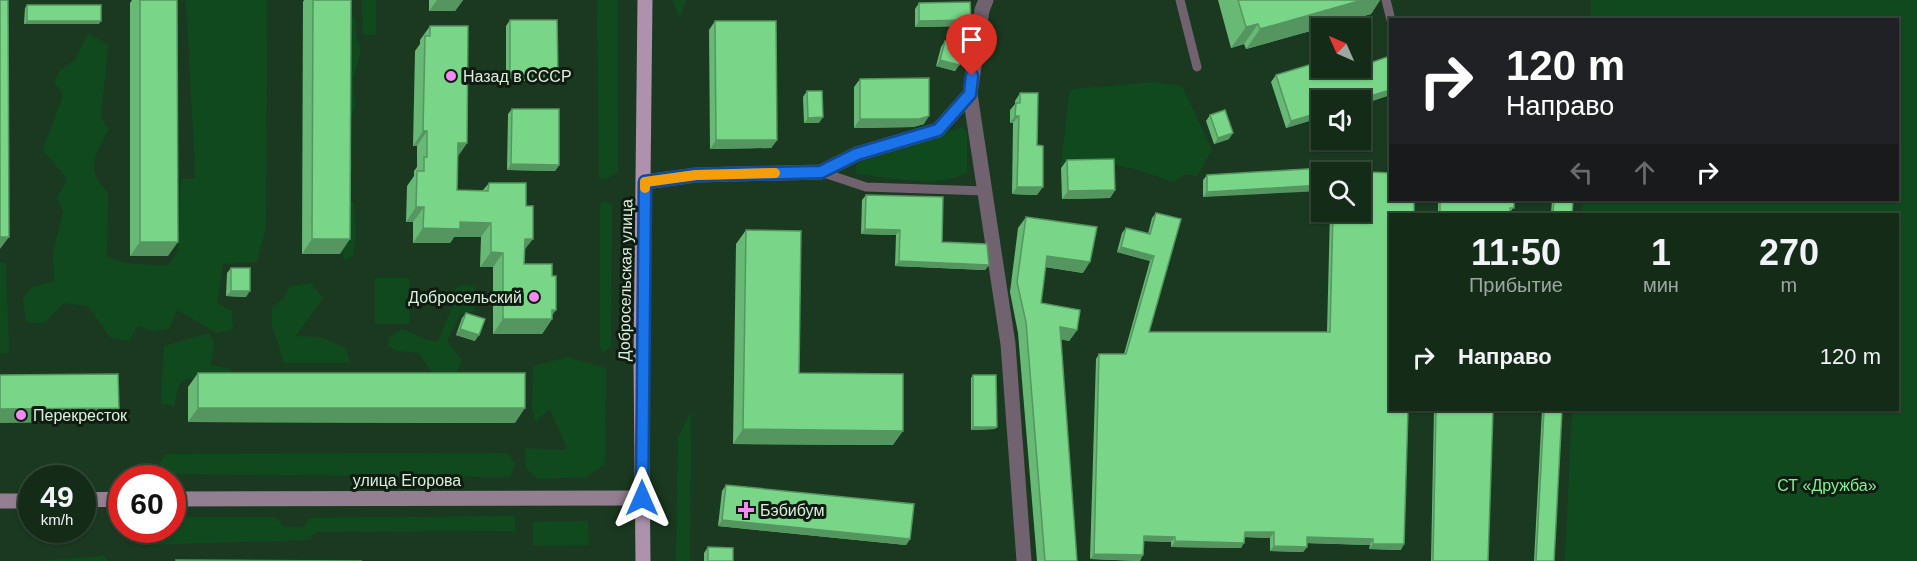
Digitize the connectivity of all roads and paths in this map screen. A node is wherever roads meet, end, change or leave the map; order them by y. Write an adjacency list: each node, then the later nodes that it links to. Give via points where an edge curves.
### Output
1 (645, 0): 9 (main road, Добросельская улица)
2 (986, 0): 7 (street)
3 (1180, 0): 6 (lane)
4 (1386, 0): 5 (lane)
5 (1391, 18)
6 (1197, 67)
7 (970, 94): 8 (street, via 938,130 857,154); 10 (street)
8 (821, 172): 9 (street, via 696,175); 10 (lane, via 866,187)
9 (645, 182): 11 (main road, Добросельская улица)
10 (985, 191): 16 (street, via 1008,344)
11 (642, 498): 12 (main road, улица Егорова); 15 (main road, Добросельская улица)
12 (186, 499)
13 (0, 501): 14 (main road)
14 (18, 501)
15 (643, 561)
16 (1024, 561)

